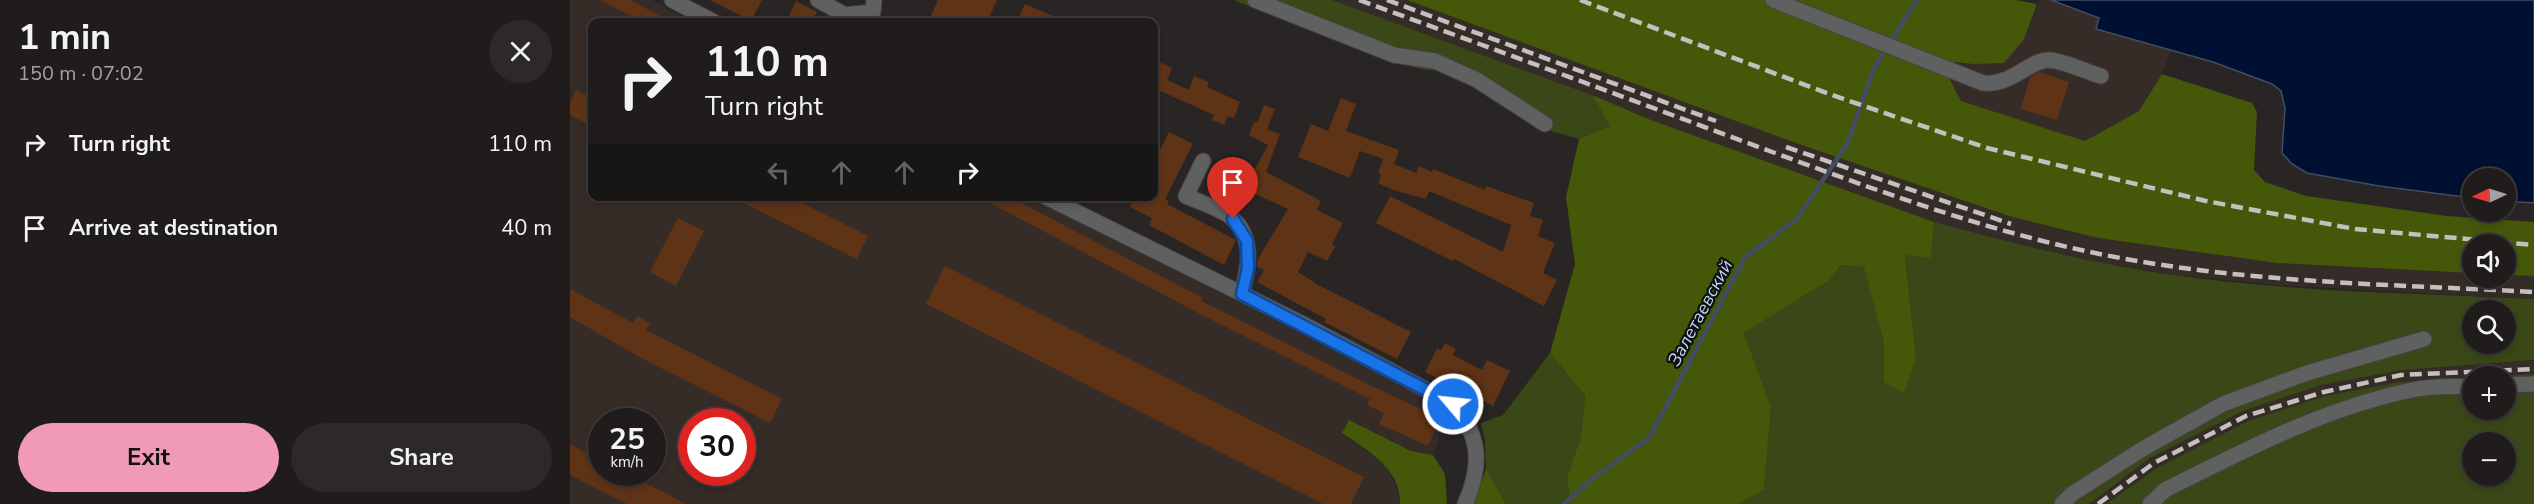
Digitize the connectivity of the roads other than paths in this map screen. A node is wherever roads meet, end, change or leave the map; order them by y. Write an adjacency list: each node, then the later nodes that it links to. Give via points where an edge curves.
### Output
1 (672, 0): 6 (street)
2 (818, 0): 3 (street, via 845,15 873,12)
3 (874, 0)
4 (1255, 0): 8 (street, via 1394,55 1435,61 1478,80)
5 (1773, 0): 7 (street, via 1983,83 2005,81 2050,60)
6 (706, 18)
7 (2101, 76)
8 (1545, 124)
9 (1203, 161): 11 (street, via 1186,196 1233,219 1247,241 1248,268)
10 (1054, 201): 11 (street)
11 (1242, 294): 16 (street, via 1453,404 1475,438 1476,465)
12 (2424, 339): 17 (street, via 2307,373 2223,404 2144,448)
13 (2516, 384): 14 (street)
14 (2534, 384)
15 (2462, 387): 18 (street, via 2418,389 2326,413 2165,490)
16 (1465, 504)
17 (2061, 504)
18 (2150, 504)

